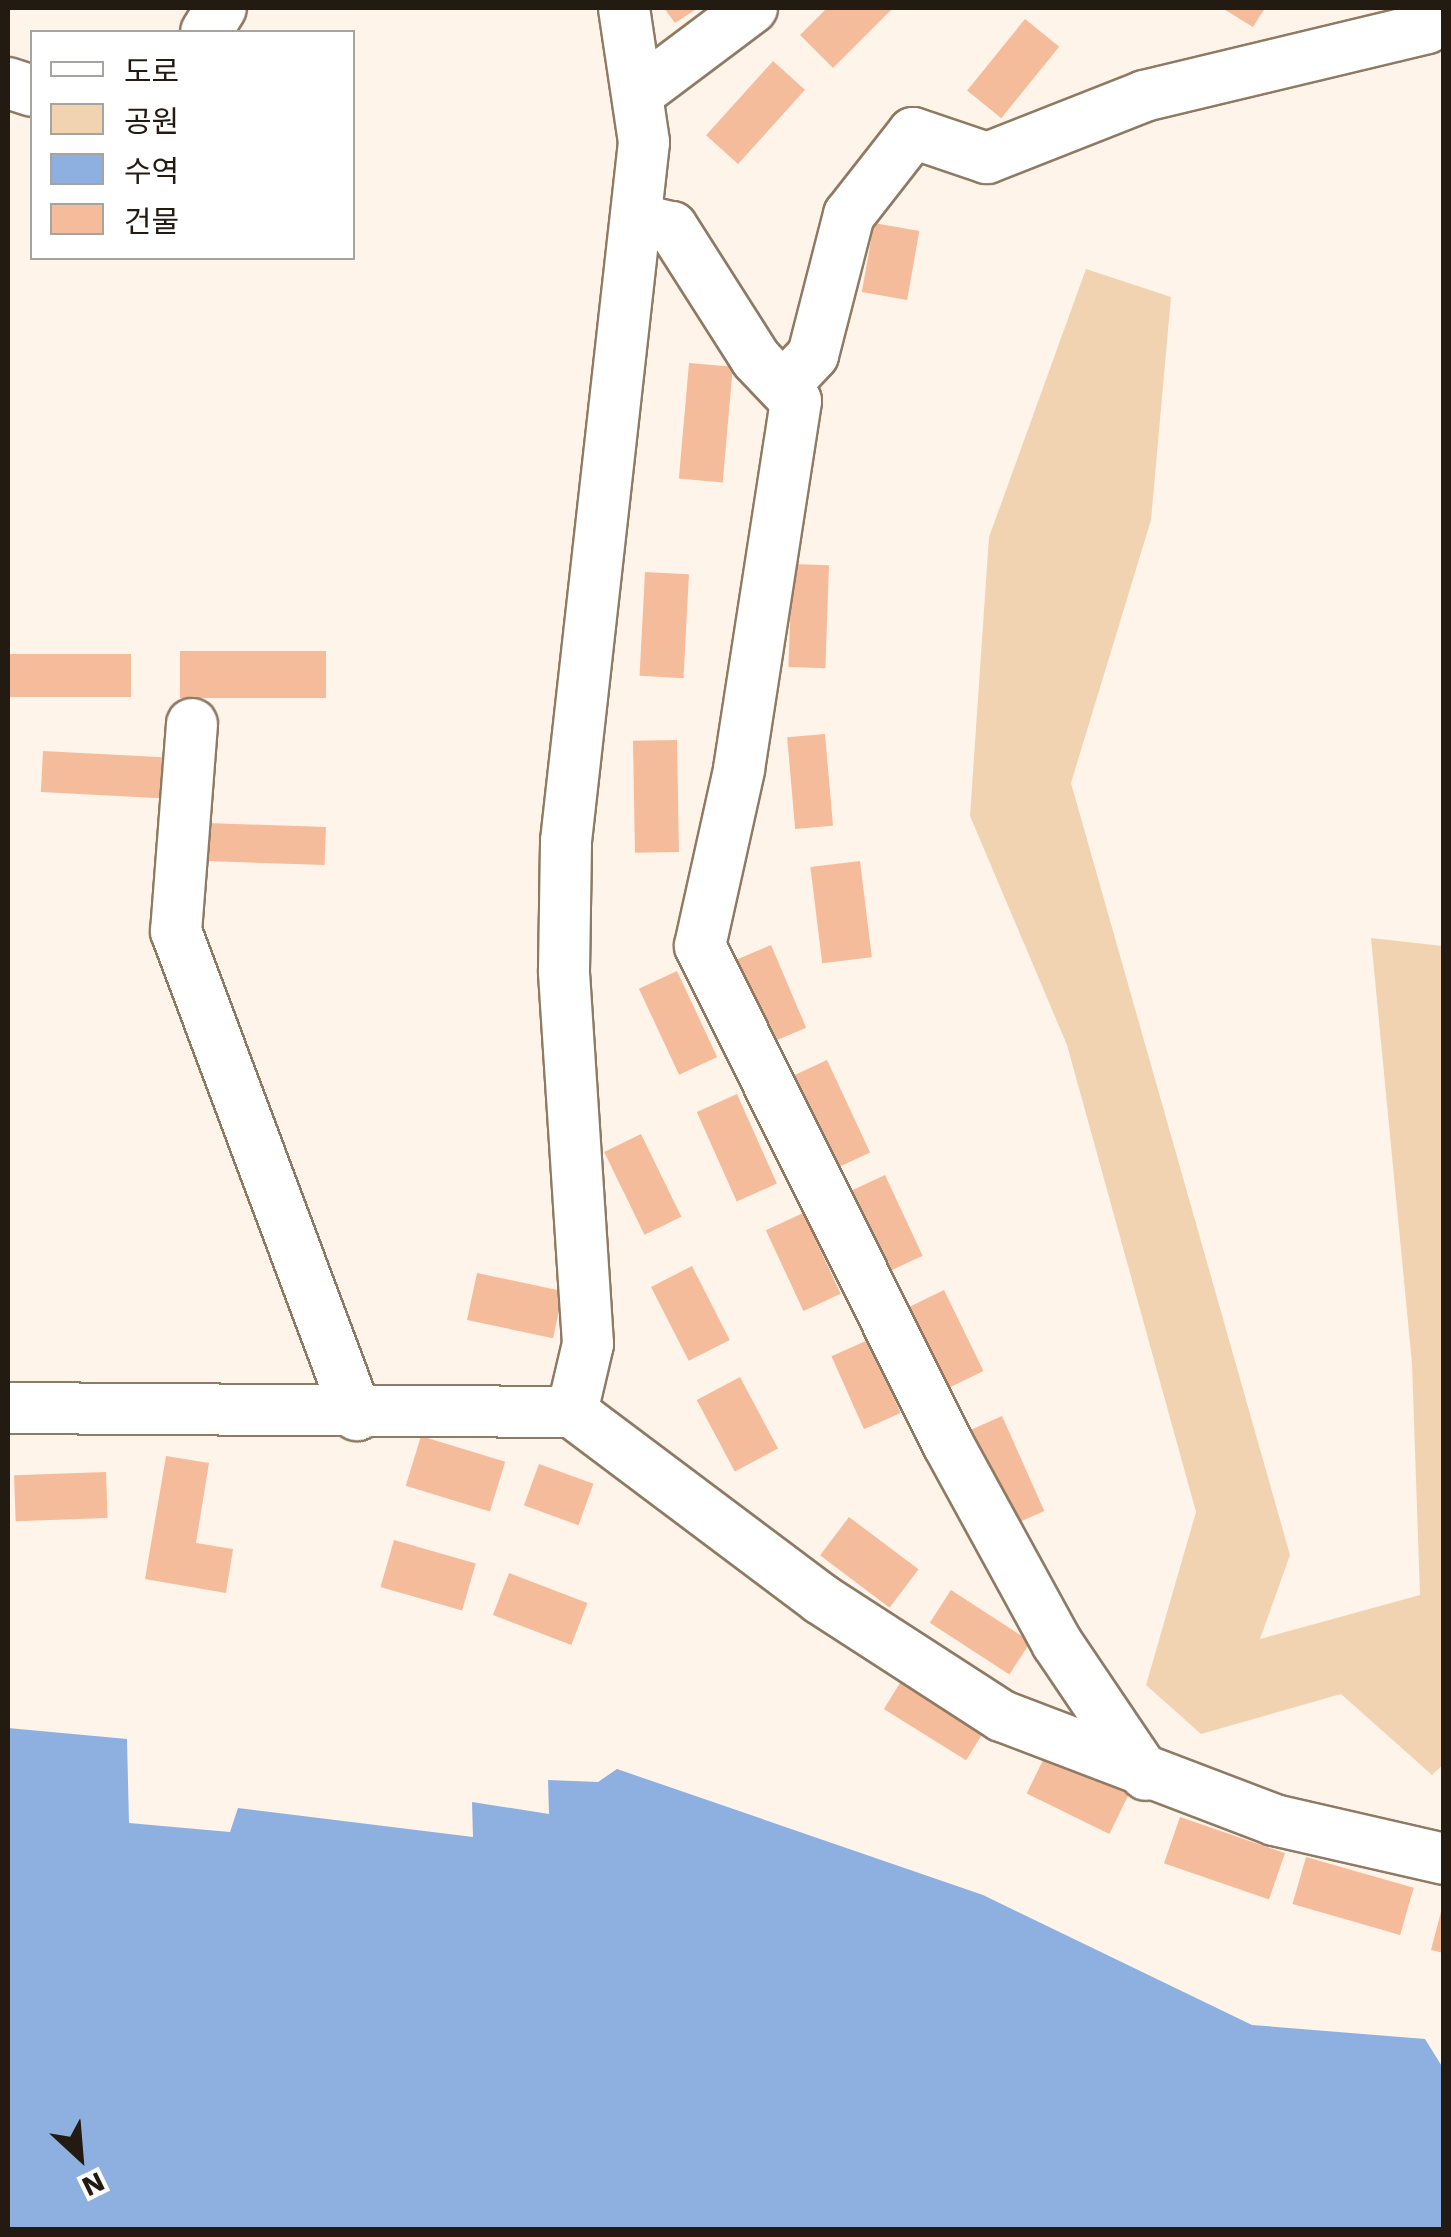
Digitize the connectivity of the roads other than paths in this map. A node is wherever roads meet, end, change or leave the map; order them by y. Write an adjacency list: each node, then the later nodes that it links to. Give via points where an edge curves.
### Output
1 (221, 8): 5 (street)
2 (624, 8): 6 (street)
3 (752, 8): 6 (street)
4 (1436, 8): 8 (street, via 1427,28 1144,96 986,158 913,132 848,215 813,354)
5 (207, 30)
6 (640, 92): 7 (street)
7 (636, 219): 8 (street, via 672,227); 11 (street, via 566,841 564,970 588,1344)
8 (783, 387): 13 (street, via 796,401 795,446 700,946 948,1444 1057,1643)
9 (192, 724): 12 (street, via 176,930)
10 (8, 1408): 12 (street)
11 (572, 1412): 12 (street); 13 (street, via 821,1599 1002,1716)
12 (357, 1415)
13 (1146, 1776): 14 (street, via 1274,1820)
14 (1444, 1859)

